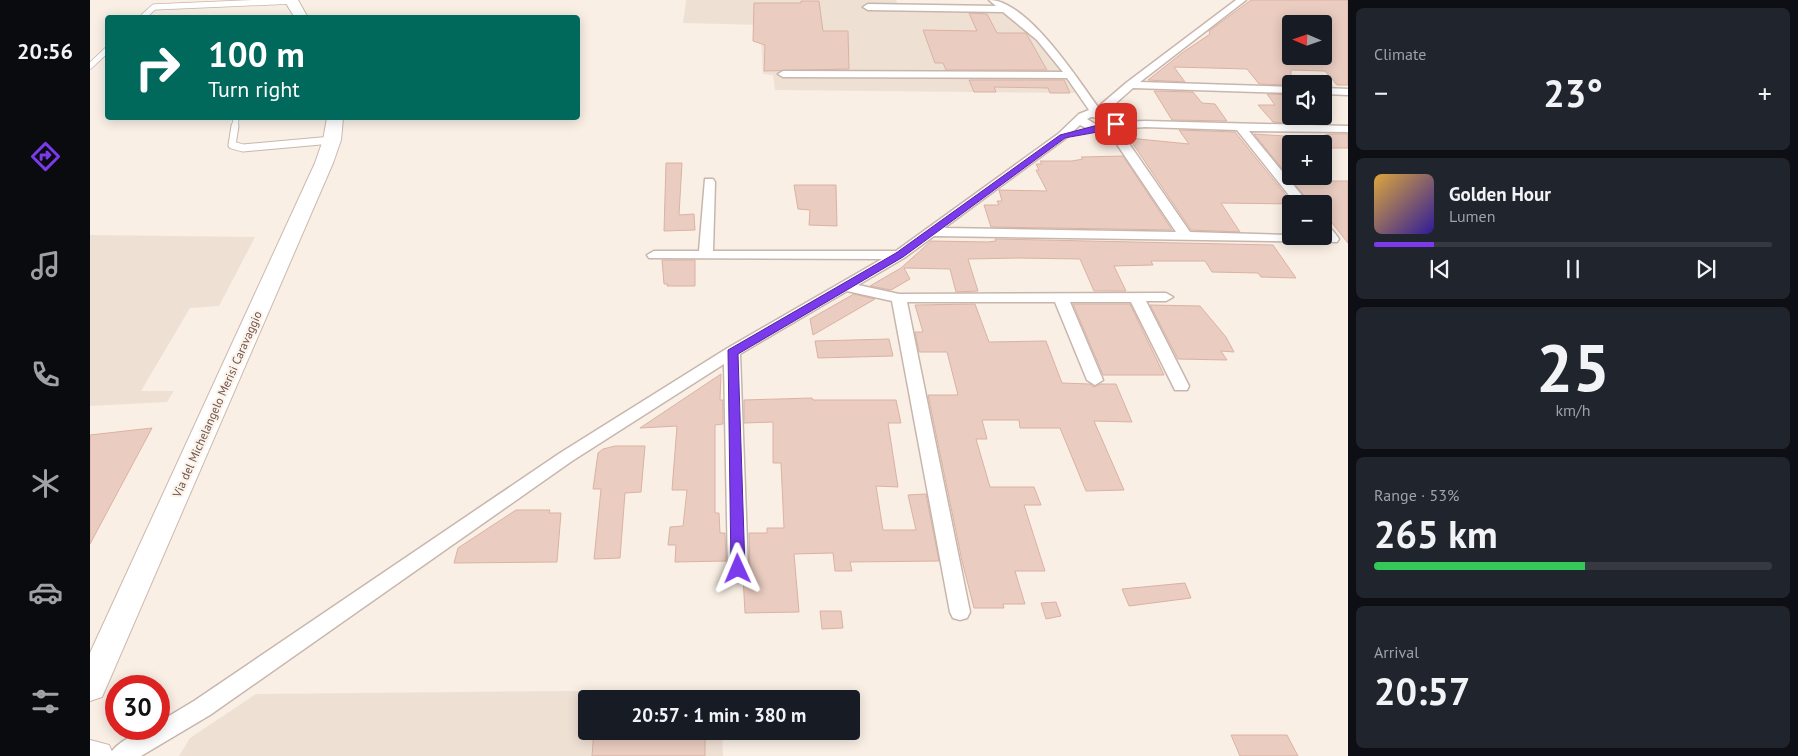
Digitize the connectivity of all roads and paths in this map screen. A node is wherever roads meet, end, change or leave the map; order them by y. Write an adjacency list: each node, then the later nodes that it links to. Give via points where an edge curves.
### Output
1 (291, 0): 6 (lane, via 154,7); 7 (street)
2 (993, 0): 5 (street)
3 (1242, 0): 12 (street)
4 (868, 7): 5 (street)
5 (1005, 9): 11 (street, via 1035,32)
6 (145, 15)
7 (300, 15)
8 (105, 52): 9 (lane)
9 (90, 66)
10 (783, 74): 11 (street)
11 (1069, 75): 16 (street)
12 (1130, 85): 13 (street); 16 (street)
13 (1282, 90)
14 (1332, 91): 15 (street)
15 (1348, 92)
16 (1097, 114): 17 (street, via 1085,115); 20 (street)
17 (1081, 119): 20 (street, via 1086,125); 24 (street)
18 (236, 120): 22 (lane, via 232,145 243,148)
19 (1146, 124): 20 (street); 21 (street)
20 (1109, 125): 24 (street); 28 (street)
21 (1241, 128): 23 (street); 26 (street)
22 (334, 129): 43 (street, Via del Michelangelo Merisi Caravaggio, via 320,172)
23 (1348, 129)
24 (1062, 136): 27 (street)
25 (709, 182): 30 (street)
26 (1296, 195)
27 (932, 232): 28 (street); 32 (street)
28 (1186, 238): 29 (street)
29 (1282, 239)
30 (706, 254): 31 (street); 32 (street)
31 (654, 255)
32 (899, 255): 33 (street)
33 (846, 287): 34 (street); 38 (street)
34 (899, 298): 35 (street); 42 (street)
35 (1061, 298): 36 (street); 39 (street)
36 (1136, 298): 37 (street); 40 (street)
37 (1166, 298)
38 (732, 352): 41 (street); 46 (street, via 566,458 202,708)
39 (1095, 380)
40 (1181, 386)
41 (738, 569)
42 (960, 612)
43 (90, 688)
44 (90, 755): 45 (street)
45 (97, 756)
46 (121, 756)

